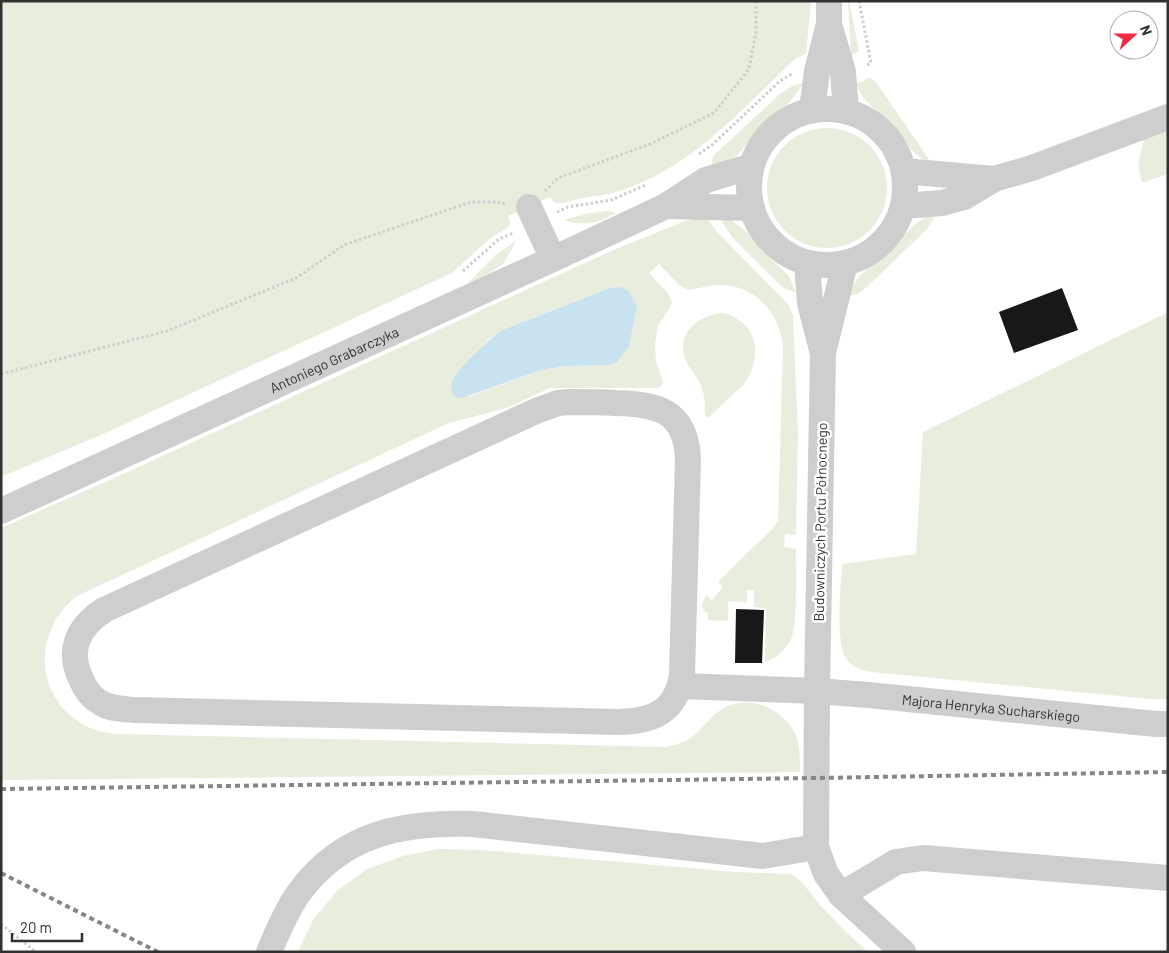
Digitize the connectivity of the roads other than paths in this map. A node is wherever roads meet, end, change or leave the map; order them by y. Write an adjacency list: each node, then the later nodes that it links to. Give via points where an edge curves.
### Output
1 (829, 12): 2 (street); 3 (street, via 843,72)
2 (812, 110): 3 (street); 5 (street, via 794,116 778,127 764,141)
3 (846, 111): 6 (street, via 866,119 884,133 896,150)
4 (1168, 118): 7 (street)
5 (749, 167): 8 (street, Antoniego Grabarczyka, via 706,180); 10 (street)
6 (904, 171): 7 (street); 9 (street)
7 (994, 179): 9 (street, via 964,197 942,203)
8 (666, 206): 10 (street, Antoniego Grabarczyka); 12 (street, Antoniego Grabarczyka)
9 (903, 206): 14 (street, via 895,226 881,244 863,257)
10 (752, 208): 13 (street, via 758,225 771,242 788,255)
11 (541, 211): 12 (street)
12 (553, 259): 16 (street, Antoniego Grabarczyka)
13 (807, 263): 14 (street, via 824,266); 15 (street, Budowniczych Portu Północnego, via 810,303)
14 (845, 263): 15 (street, Budowniczych Portu Północnego)
15 (823, 353): 18 (street, Budowniczych Portu Północnego)
16 (1, 511)
17 (680, 686): 17 (street, via 688,449 682,430 671,417 656,407 636,403 569,402 536,411 112,605 84,627 74,654 78,674 90,694 110,707 135,710 633,722 656,716 672,702); 18 (street)
18 (816, 691): 19 (street, Majora Henryka Sucharskiego); 20 (street, Budowniczych Portu Północnego)
19 (1168, 724)
20 (816, 847): 22 (street, via 826,874); 23 (street, via 763,856 473,824 436,823 398,828 338,852 316,872 297,895)
21 (1168, 878): 22 (street, via 923,858 896,862)
22 (841, 895): 24 (street)
23 (269, 952)
24 (903, 952)

